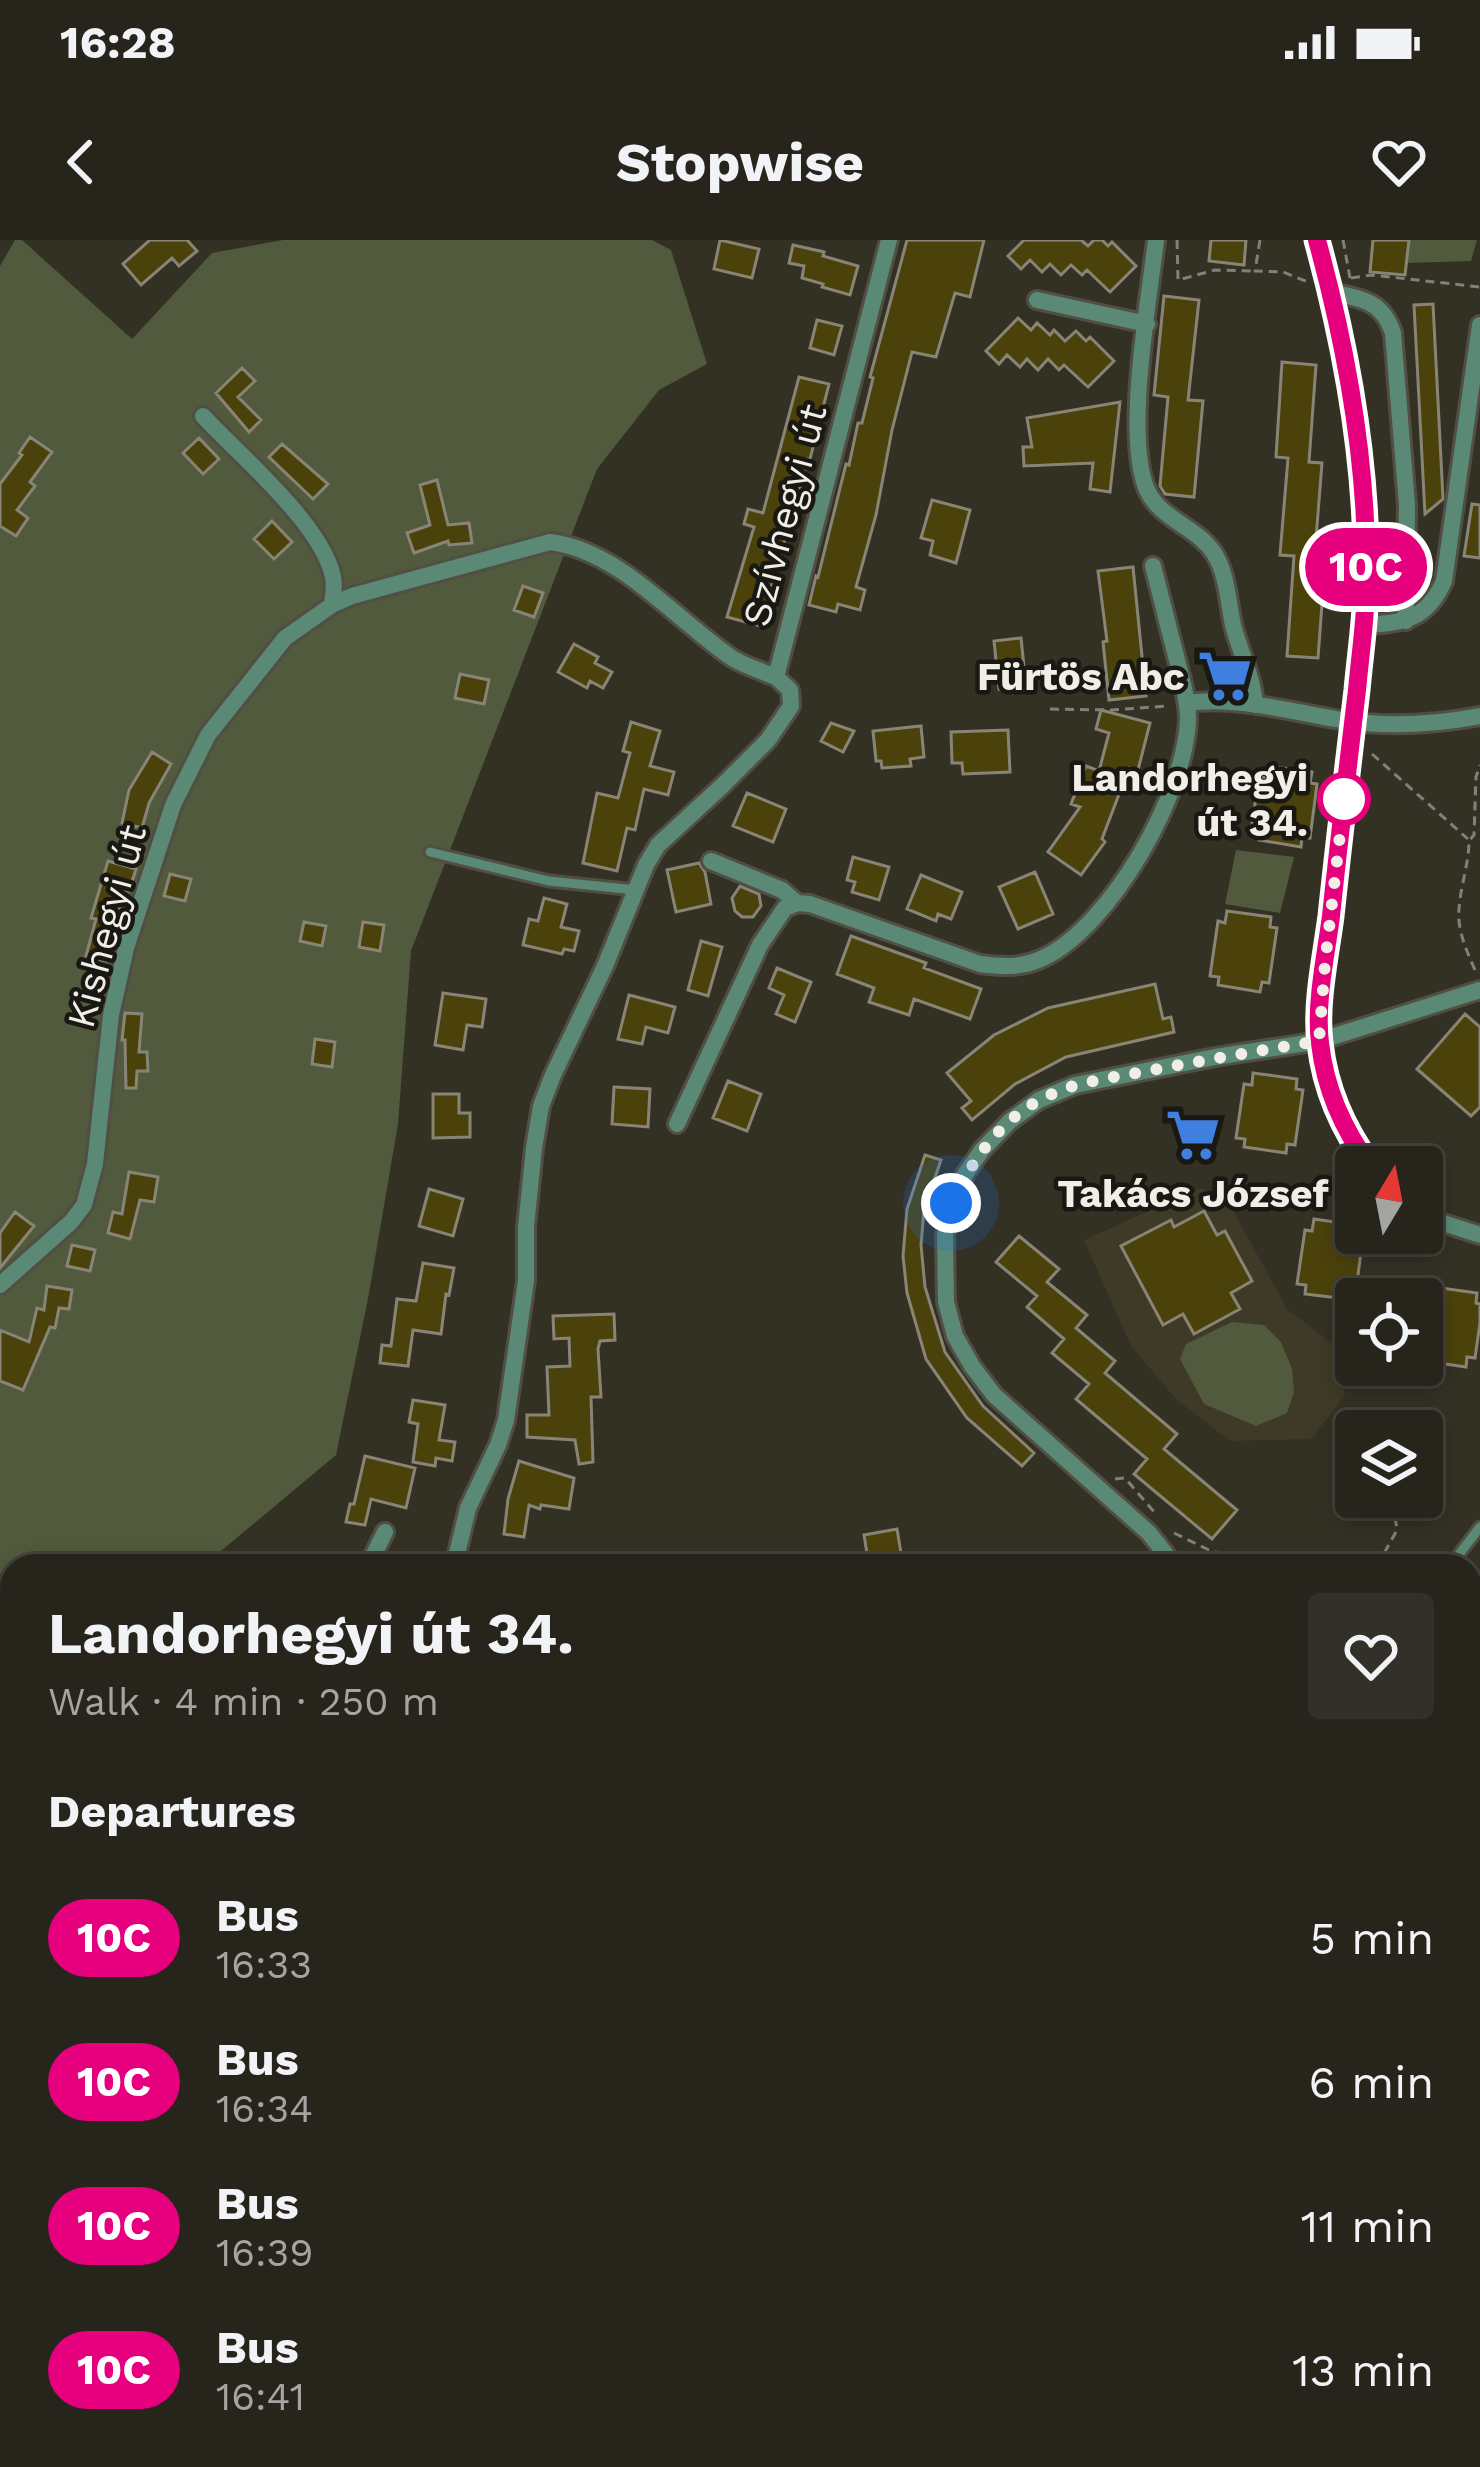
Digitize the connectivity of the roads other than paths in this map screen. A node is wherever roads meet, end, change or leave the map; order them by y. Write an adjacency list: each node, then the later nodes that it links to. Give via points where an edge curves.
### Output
1 (889, 240): 13 (street, Szívhegyi út)
2 (1156, 240): 6 (street)
3 (1317, 240): 4 (street)
4 (1329, 287): 11 (street, via 1375,305 1394,333); 12 (street, via 1362,482)
5 (1036, 300): 6 (street)
6 (1147, 324): 15 (street, via 1142,474 1166,514 1213,551)
7 (1480, 325): 11 (street, via 1444,581 1436,599)
8 (203, 416): 10 (street, via 304,522 334,578)
9 (1153, 566): 14 (street)
10 (332, 605): 13 (street, Kishegyi út, via 536,544 566,544 632,579 736,660); 28 (street, Kishegyi út, via 285,638 184,780 117,983 84,1205)
11 (1406, 621): 12 (street)
12 (1364, 626): 17 (street)
13 (776, 677): 20 (street, Szívhegyi út, via 790,690 783,721 658,845)
14 (1187, 703): 15 (street); 21 (street, via 1178,773 1150,836 1088,926 1046,957 1007,968 980,964)
15 (1255, 705): 17 (street)
16 (1480, 716): 17 (street)
17 (1353, 722): 23 (street)
18 (430, 852): 20 (lane, via 549,881)
19 (711, 861): 21 (street)
20 (637, 890): 32 (street, Szívhegyi út, via 541,1106 506,1420)
21 (797, 903): 24 (street, via 784,908 760,945)
22 (1478, 982): 23 (street)
23 (1319, 1041): 25 (street, via 1328,1086); 33 (street, via 1075,1085 1039,1100 982,1150 951,1203 946,1302 972,1366)
24 (677, 1124)
25 (1357, 1146)
26 (1443, 1223): 27 (street)
27 (1480, 1235)
28 (0, 1286)
29 (1480, 1527): 34 (lane)
30 (385, 1532): 31 (street)
31 (374, 1554)
32 (457, 1554)
33 (1166, 1554)
34 (1459, 1554)

